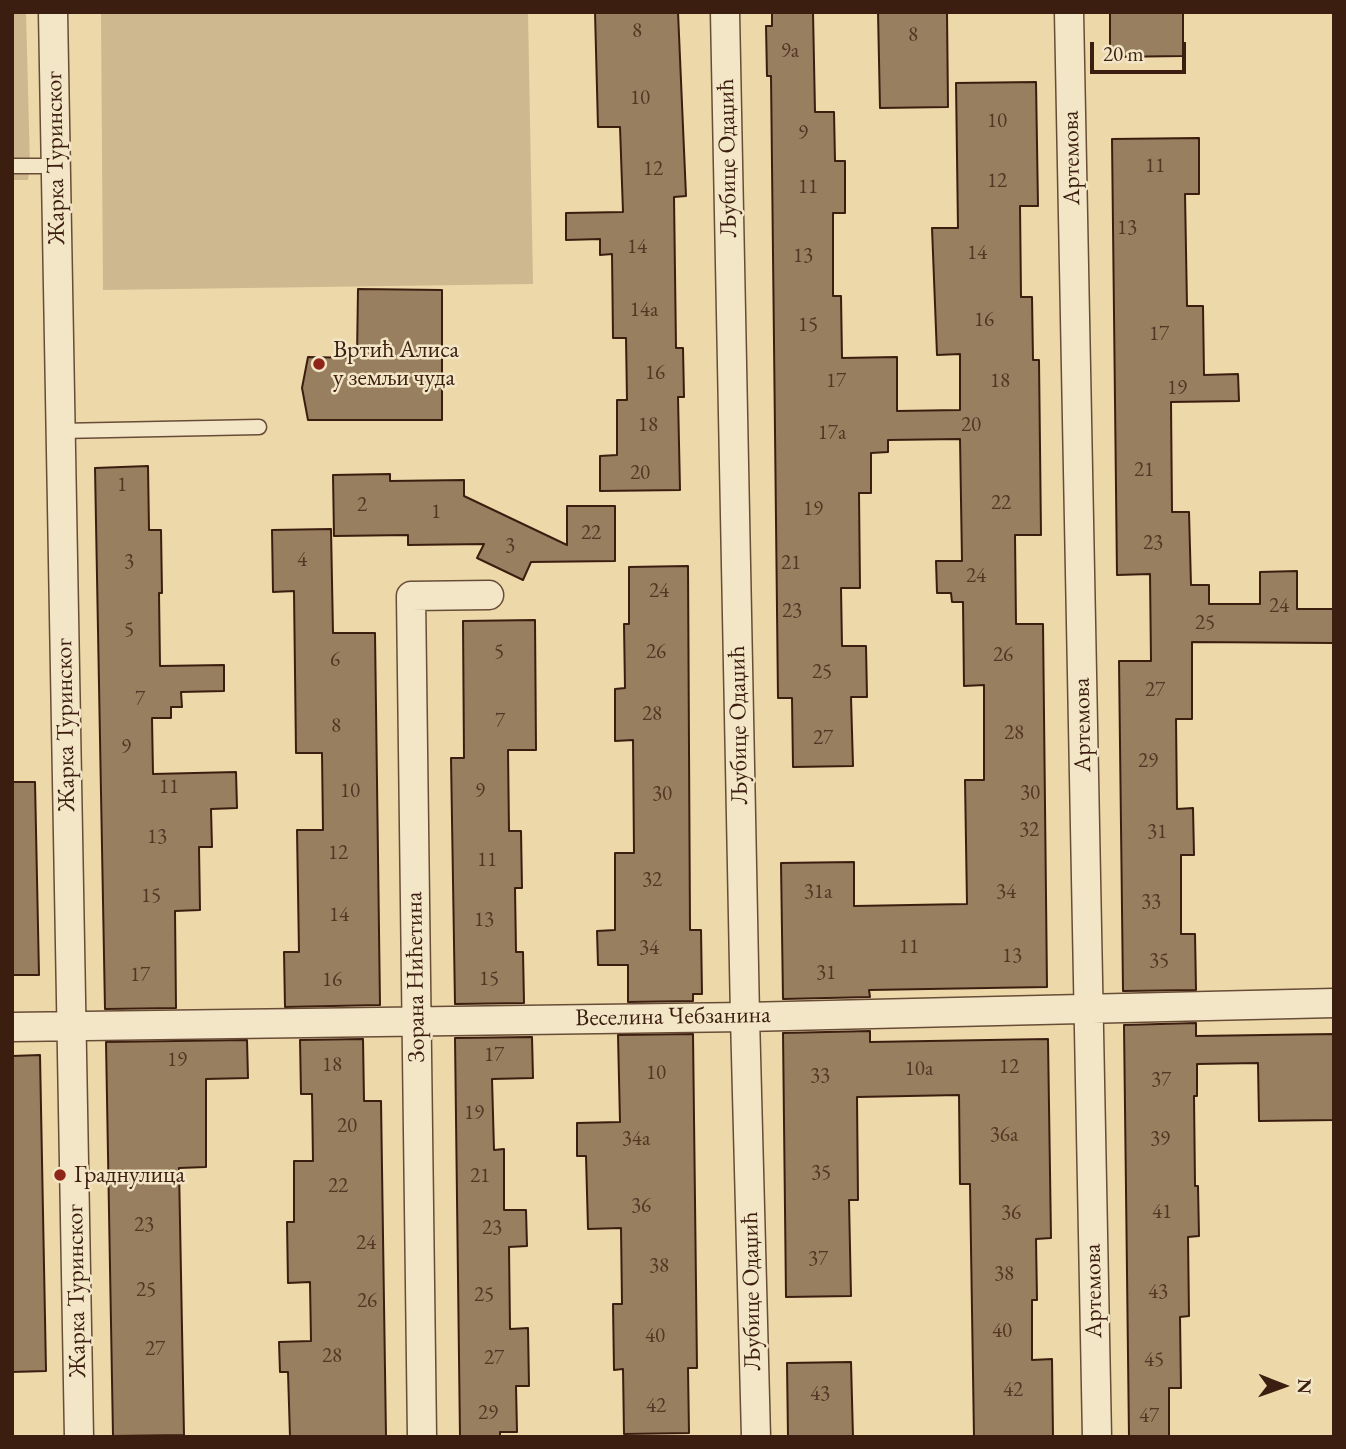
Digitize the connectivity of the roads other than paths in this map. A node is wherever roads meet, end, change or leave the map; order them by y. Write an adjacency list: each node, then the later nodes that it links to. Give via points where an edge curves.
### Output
1 (53, 12): 5 (street, Жарка Туринског)
2 (725, 12): 11 (street, Љубице Одаџић)
3 (1069, 12): 10 (street, Артемова)
4 (12, 166): 5 (lane)
5 (56, 166): 7 (street, Жарка Туринског)
6 (259, 427): 7 (lane)
7 (60, 431): 13 (street, Жарка Туринског)
8 (489, 595): 12 (street, Зорана Нићетина, via 411,596)
9 (1334, 1003): 10 (street, Веселина Чебзанина)
10 (1088, 1008): 11 (street, Веселина Чебзанина); 18 (street, Артемова)
11 (745, 1017): 12 (street, Веселина Чебзанина); 17 (street, Љубице Одаџић)
12 (417, 1021): 13 (street, Веселина Чебзанина); 16 (street, Зорана Нићетина)
13 (72, 1026): 14 (street, Веселина Чебзанина); 15 (street, Жарка Туринског)
14 (12, 1027)
15 (79, 1437)
16 (422, 1437)
17 (756, 1437)
18 (1097, 1437)

